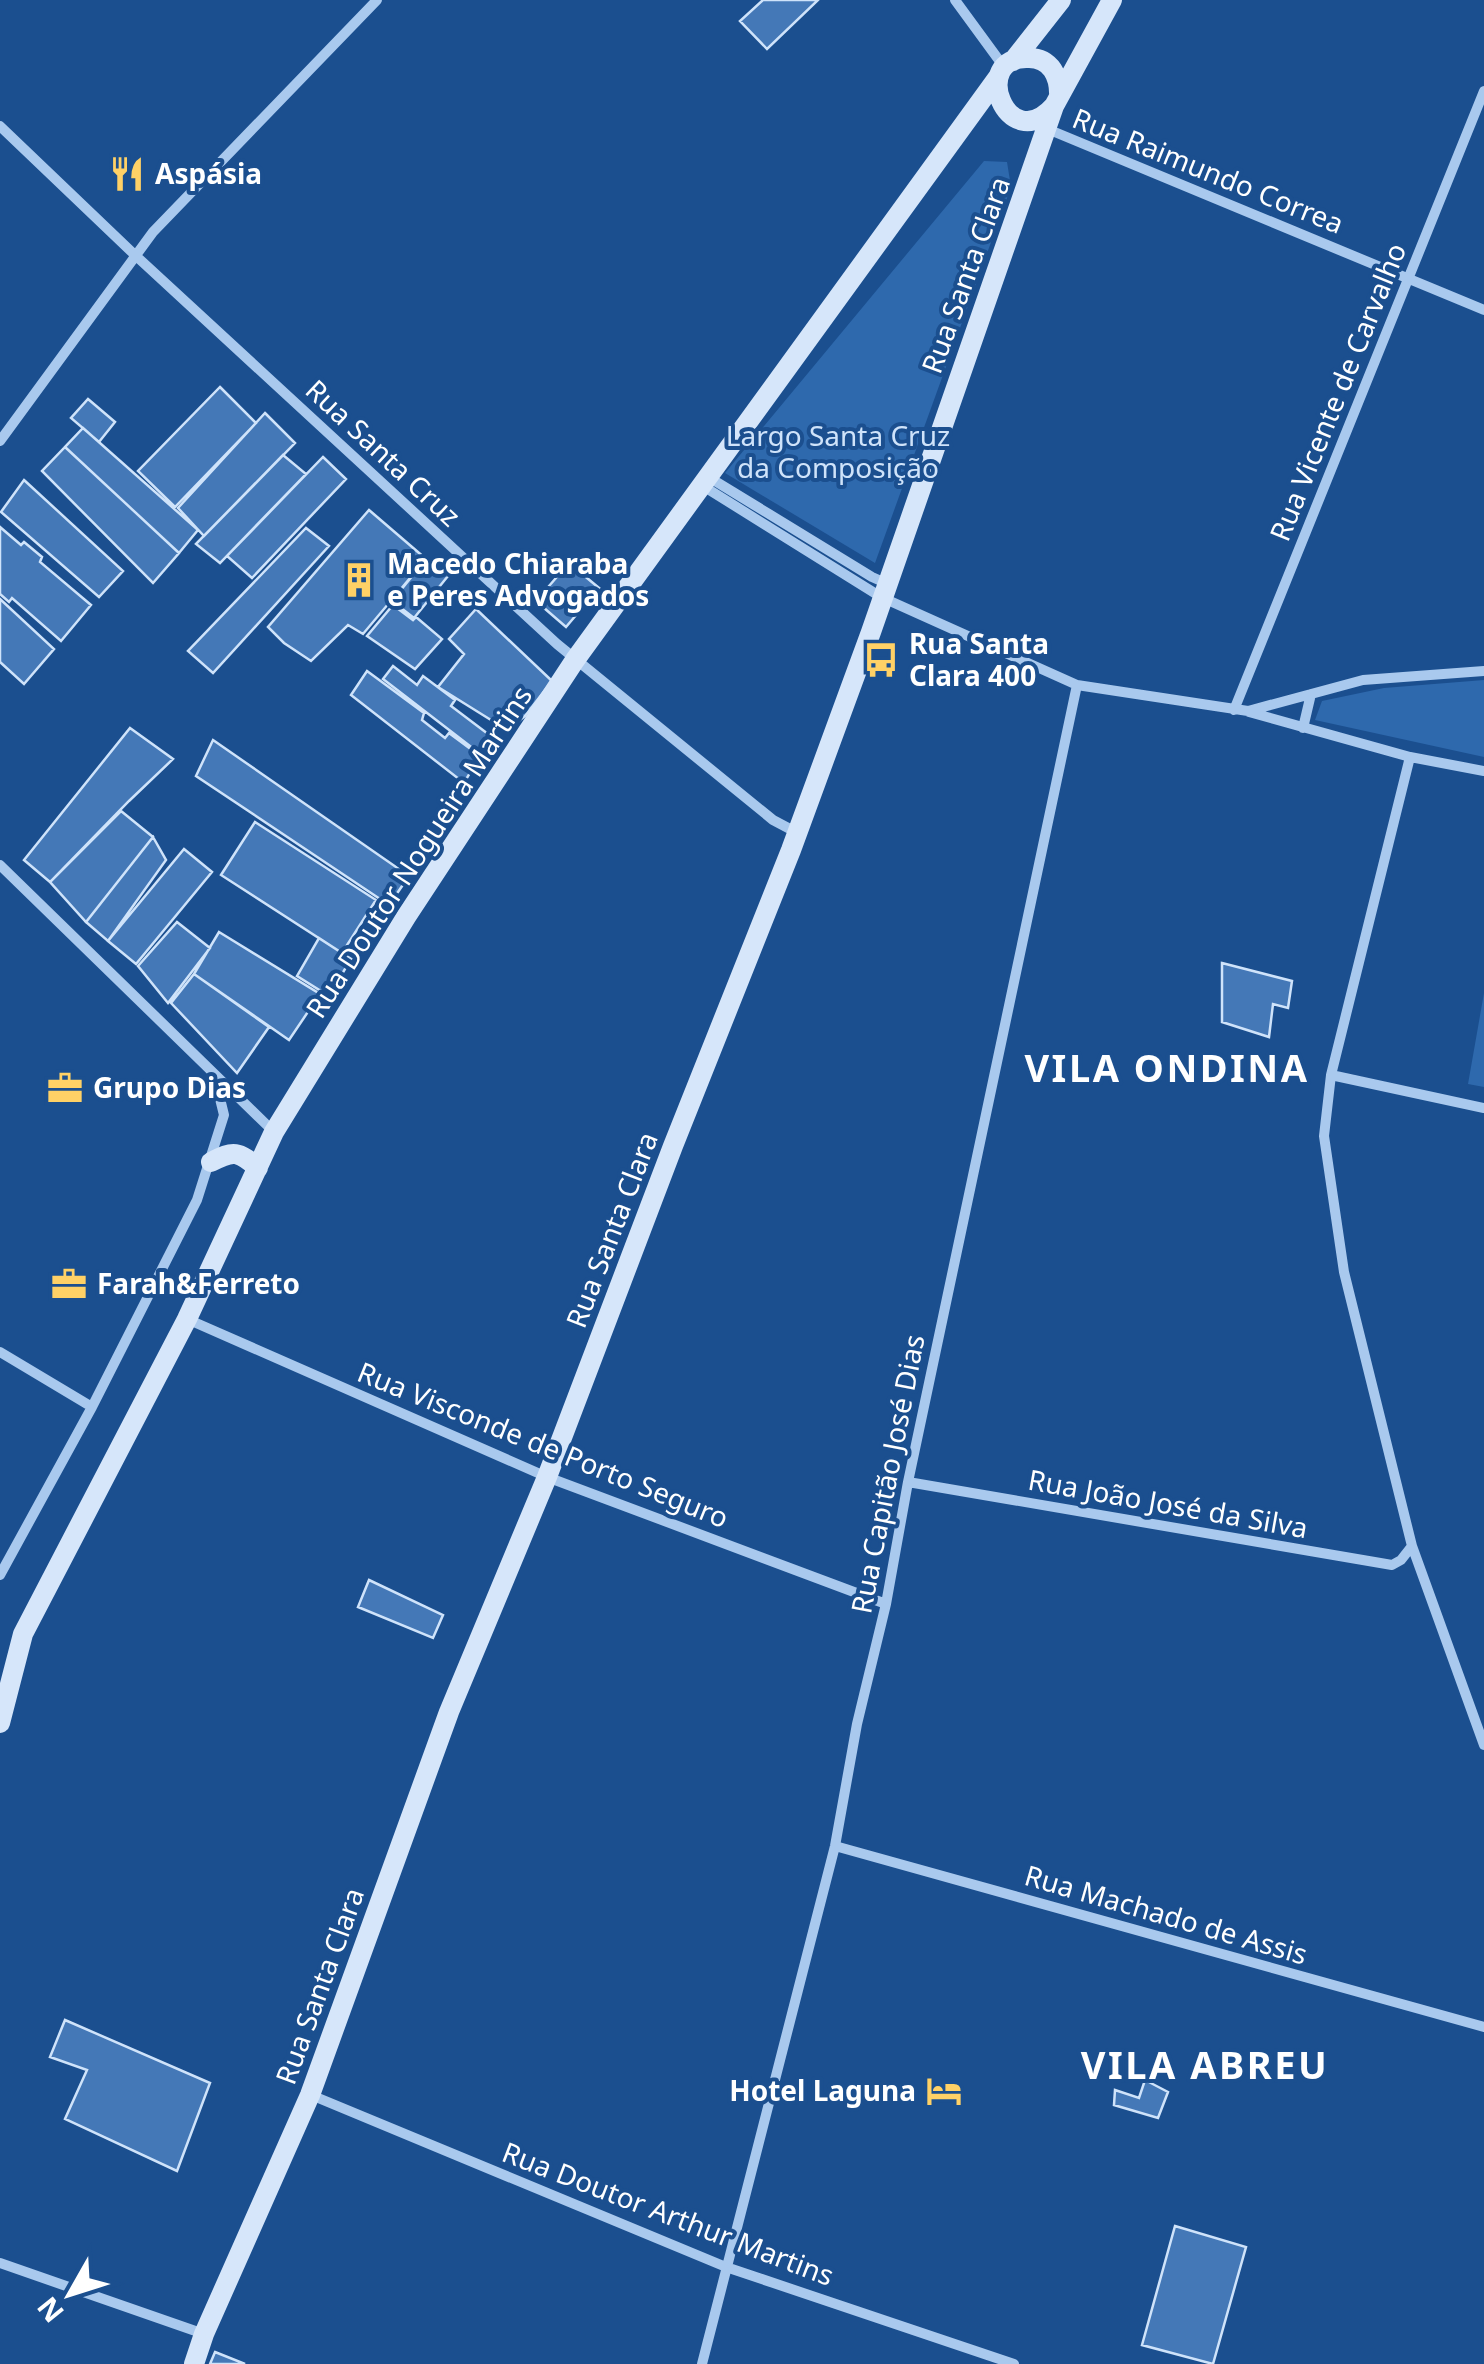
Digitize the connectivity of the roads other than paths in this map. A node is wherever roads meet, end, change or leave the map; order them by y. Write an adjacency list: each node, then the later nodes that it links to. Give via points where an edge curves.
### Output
1 (377, 0): 11 (street)
2 (956, 0): 5 (street)
3 (1062, 0): 5 (main road, Rua Doutor Nogueira Martins)
4 (1112, 0): 7 (main road, Rua Santa Clara)
5 (1006, 68): 7 (main road, via 1033,58 1052,67); 8 (main road, via 996,86 1002,106); 15 (main road, Rua Doutor Nogueira Martins)
6 (1484, 91): 12 (street, Rua Vicente de Carvalho)
7 (1057, 102): 8 (main road, via 1048,114); 10 (main road, Rua Santa Clara)
8 (1026, 120): 10 (street, Rua Raimundo Correa)
9 (0, 126): 11 (street, Rua Santa Cruz)
10 (1047, 129): 12 (street, Rua Raimundo Correa); 16 (main road, Rua Santa Clara)
11 (136, 256): 14 (street); 17 (street, Rua Santa Cruz)
12 (1409, 278): 13 (street, Rua Raimundo Correa); 21 (street, Rua Vicente de Carvalho)
13 (1484, 310)
14 (0, 441)
15 (707, 480): 16 (street); 16 (street); 17 (main road, Rua Doutor Nogueira Martins)
16 (884, 589): 19 (street); 26 (main road, Rua Santa Clara)
17 (575, 660): 26 (street, Rua Santa Cruz, via 773,820); 31 (main road, Rua Doutor Nogueira Martins)
18 (1484, 672): 20 (street, via 1363,680)
19 (1077, 685): 21 (street); 38 (street, Rua Capitão José Dias)
20 (1311, 694): 22 (street); 23 (street)
21 (1234, 710): 22 (street)
22 (1248, 711): 23 (street)
23 (1302, 728): 24 (street)
24 (1410, 757): 25 (street); 29 (street)
25 (1484, 771)
26 (798, 827): 37 (main road, Rua Santa Clara)
27 (0, 865): 28 (street)
28 (214, 1074): 31 (street); 32 (street, via 224,1116)
29 (1331, 1075): 30 (street); 39 (street, via 1324,1136 1344,1272)
30 (1484, 1108)
31 (274, 1132): 33 (main road, Rua Doutor Nogueira Martins)
32 (211, 1162): 33 (main road, via 235,1153); 36 (street)
33 (258, 1168): 34 (main road, Rua Doutor Nogueira Martins)
34 (187, 1319): 37 (street, Rua Visconde de Porto Seguro); 42 (main road, Rua Doutor Nogueira Martins, via 23,1634)
35 (0, 1352): 36 (street)
36 (92, 1408): 40 (street)
37 (546, 1477): 41 (street, Rua Visconde de Porto Seguro); 46 (main road, Rua Santa Clara, via 449,1712)
38 (908, 1482): 39 (street, Rua João José da Silva, via 1392,1565); 41 (street, Rua Capitão José Dias)
39 (1412, 1546): 43 (street)
40 (0, 1575)
41 (886, 1604): 44 (street, Rua Capitão José Dias)
42 (0, 1722)
43 (1484, 1744)
44 (835, 1846): 45 (street, Rua Machado de Assis); 48 (street, Rua Capitão José Dias)
45 (1484, 2028)
46 (310, 2095): 48 (street, Rua Doutor Arthur Martins); 49 (main road, Rua Santa Clara)
47 (0, 2263): 49 (street)
48 (726, 2267): 51 (street, Rua Capitão José Dias); 52 (street, Rua Doutor Arthur Martins)
49 (204, 2334): 50 (main road, Rua Santa Clara)
50 (194, 2364)
51 (702, 2364)
52 (1014, 2364)

